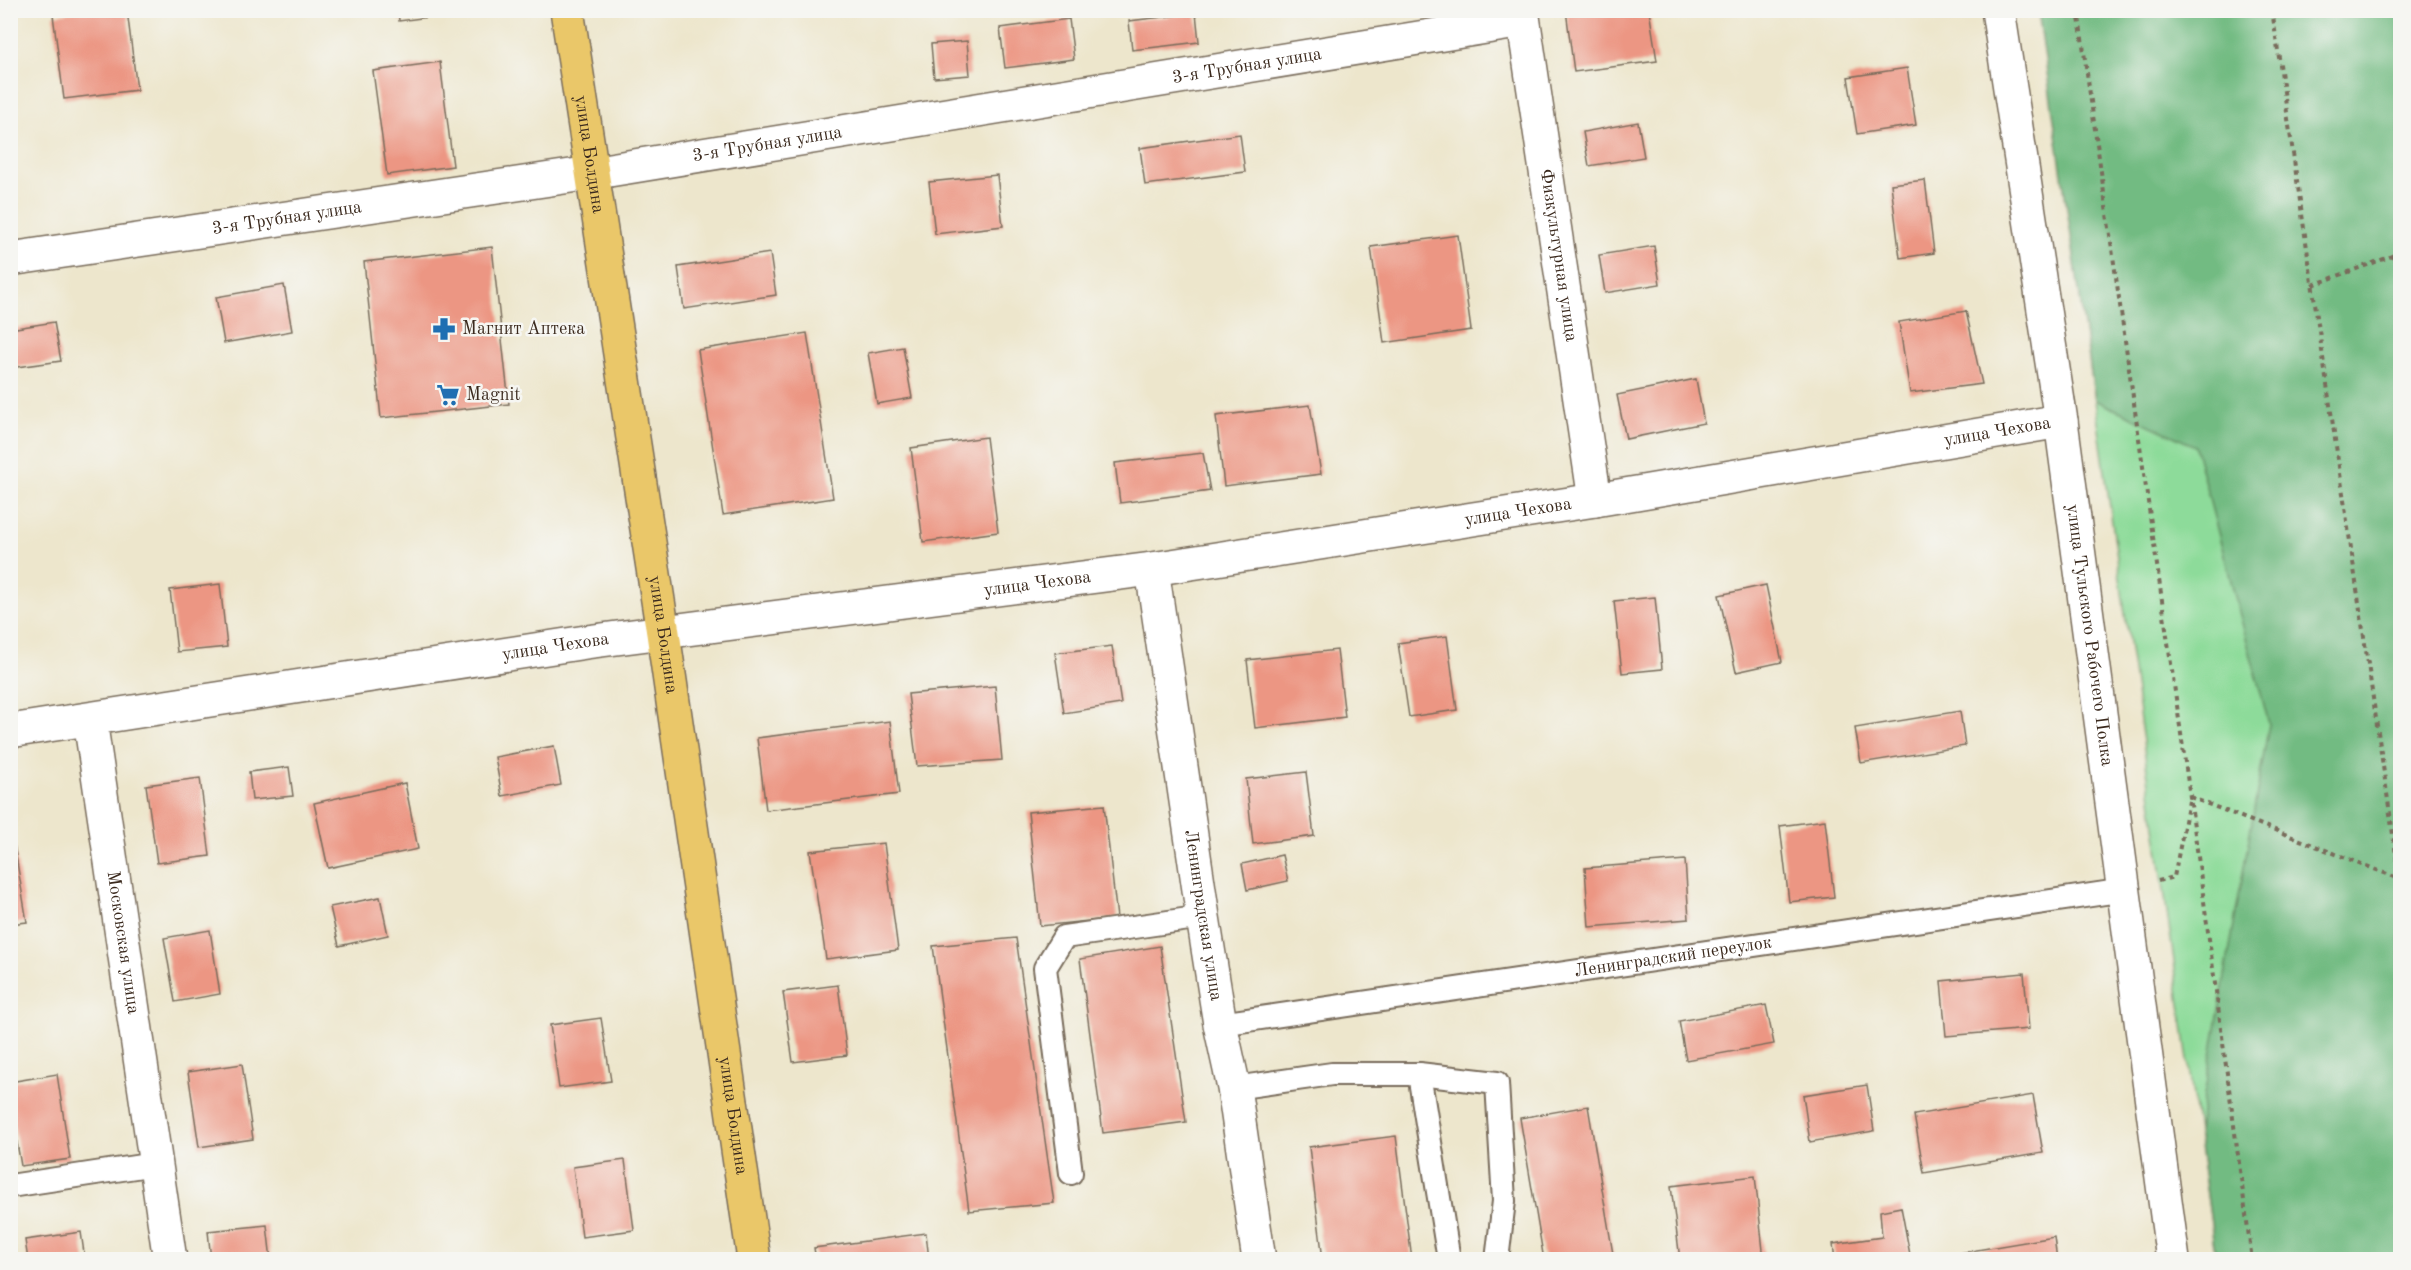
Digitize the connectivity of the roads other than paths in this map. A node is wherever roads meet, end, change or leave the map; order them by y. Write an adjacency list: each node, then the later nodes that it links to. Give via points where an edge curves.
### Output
1 (567, 10): 4 (main road, улица Болдина)
2 (1998, 10): 6 (street, улица Тульского Рабочего Полка)
3 (1522, 16): 4 (street, 3-я Трубная улица); 7 (street, Физкультурная улица)
4 (591, 173): 5 (street, 3-я Трубная улица); 9 (main road, улица Болдина)
5 (10, 259)
6 (2061, 421): 7 (street, улица Чехова); 12 (street, улица Тульского Рабочего Полка)
7 (1595, 500): 8 (street, улица Чехова)
8 (1152, 568): 9 (street, улица Чехова); 13 (street, Ленинградская улица)
9 (663, 633): 10 (street, улица Чехова); 21 (main road, улица Болдина)
10 (90, 720): 11 (street, улица Чехова); 17 (street, Московская улица)
11 (10, 731)
12 (2125, 890): 14 (lane, Ленинградский переулок); 25 (street, улица Тульского Рабочего Полка)
13 (1203, 917): 14 (street, Ленинградская улица); 18 (lane, via 1064,937 1045,968)
14 (1220, 1024): 16 (street, Ленинградская улица)
15 (1419, 1074): 16 (lane, via 1332,1074); 23 (lane); 24 (lane, via 1497,1083 1504,1201)
16 (1234, 1088): 22 (street, Ленинградская улица)
17 (155, 1164): 19 (lane); 20 (street, Московская улица)
18 (1071, 1173)
19 (10, 1186)
20 (170, 1260)
21 (754, 1260)
22 (1259, 1260)
23 (1449, 1260)
24 (1497, 1260)
25 (2173, 1260)

